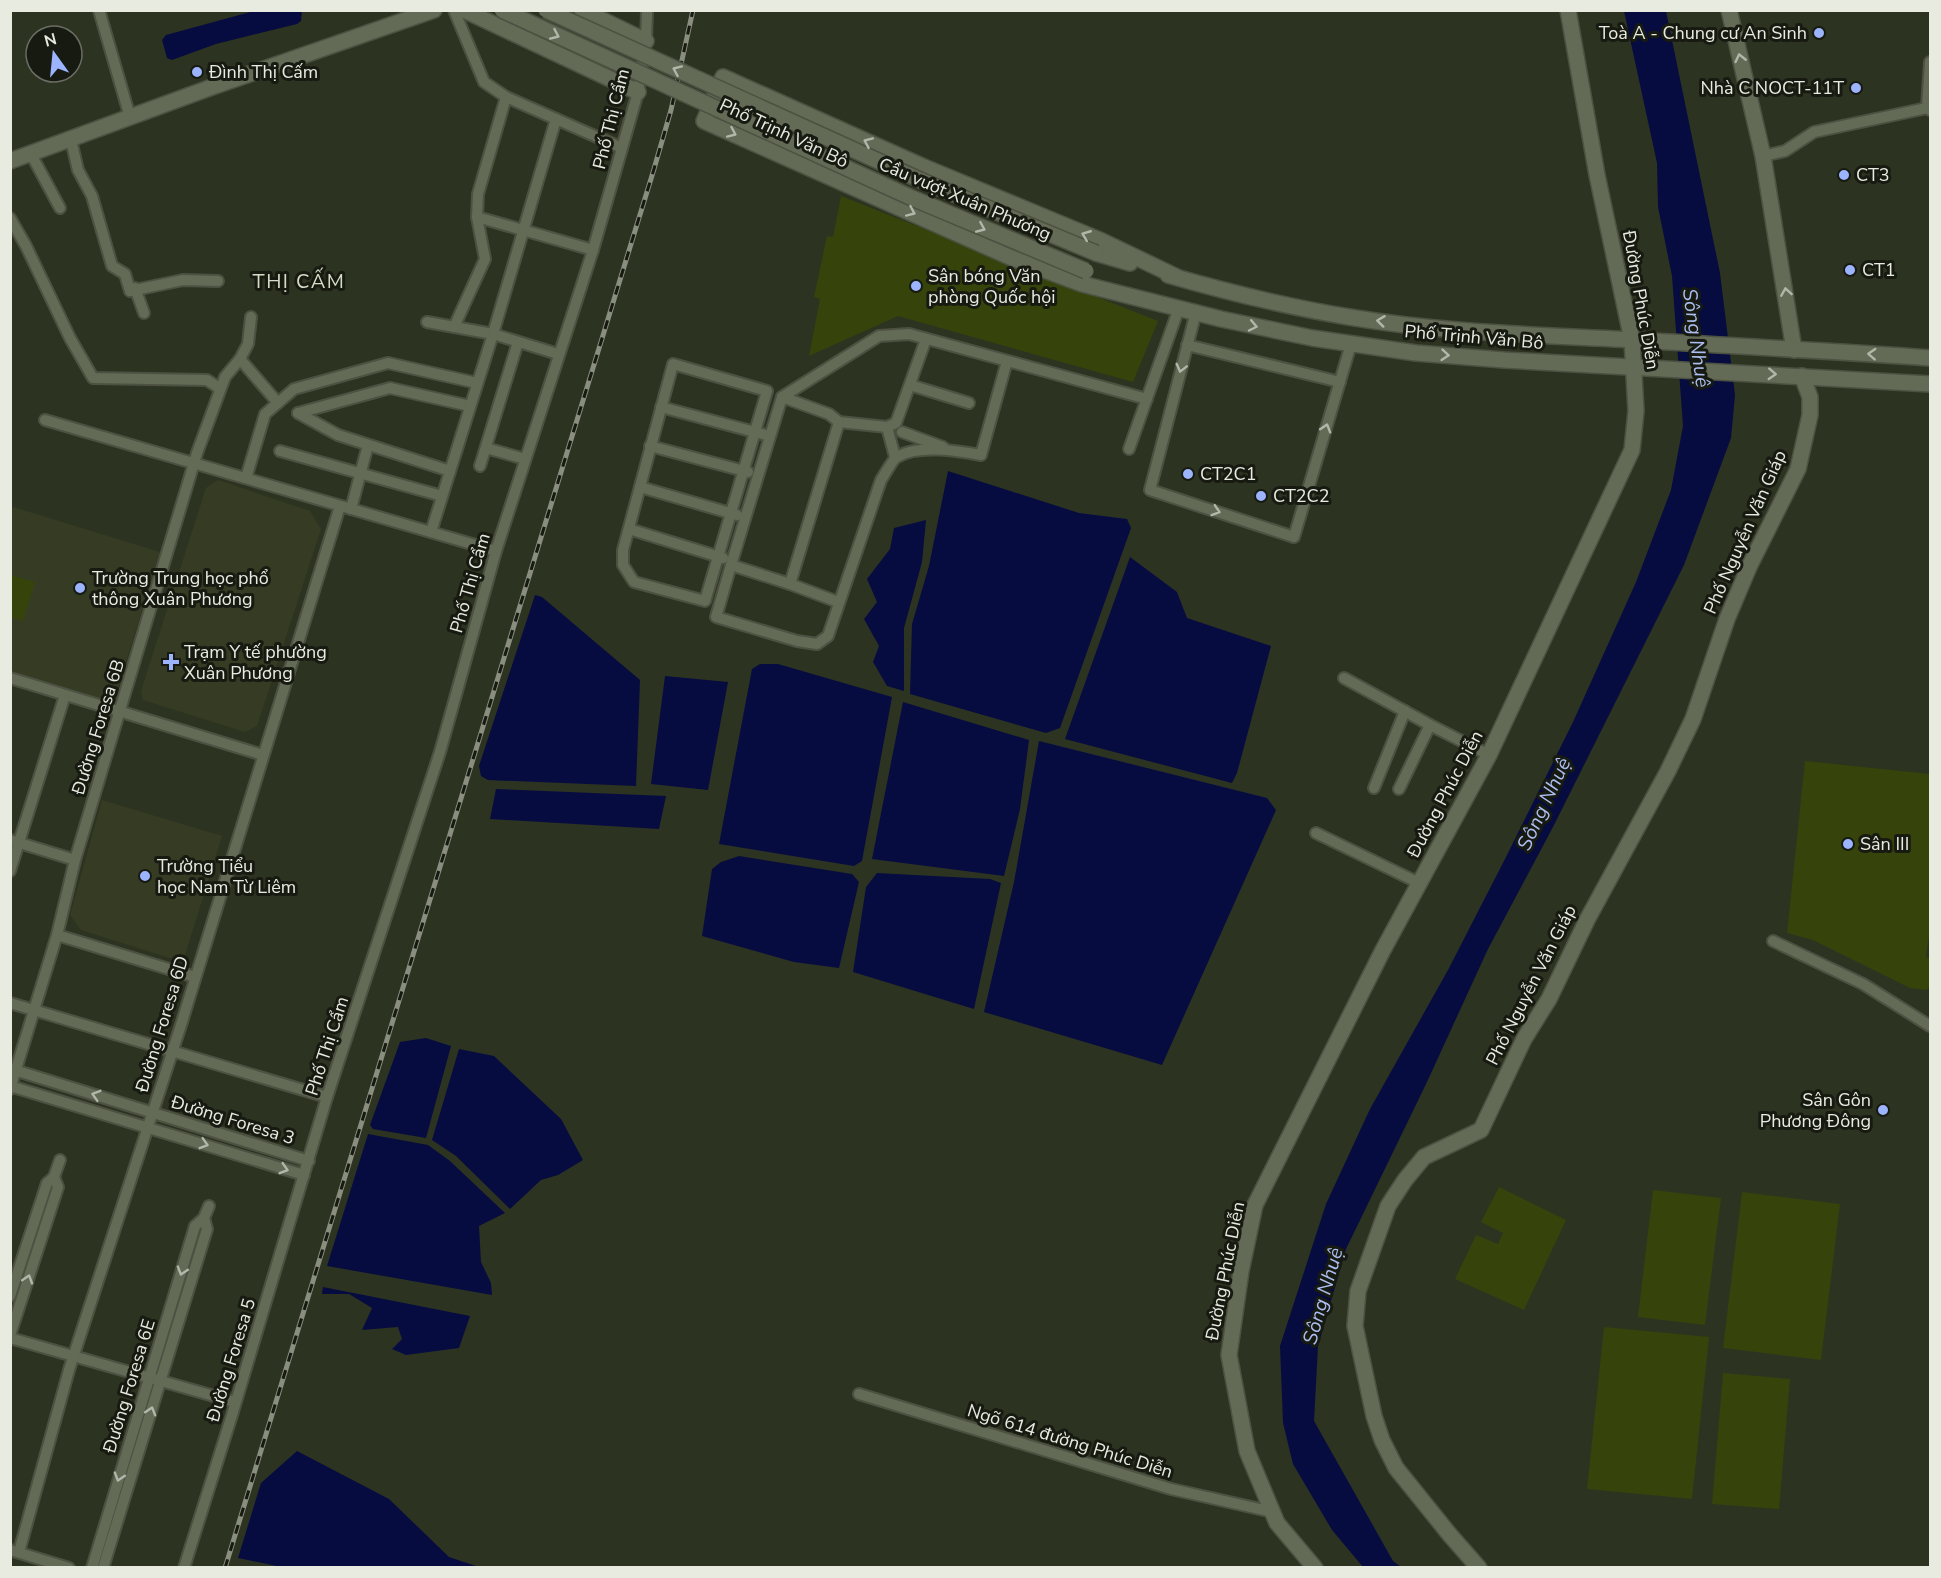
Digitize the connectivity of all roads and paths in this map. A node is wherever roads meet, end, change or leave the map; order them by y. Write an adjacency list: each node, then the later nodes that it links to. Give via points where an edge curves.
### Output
1 (99, 10): 17 (street)
2 (434, 10): 17 (main road)
3 (454, 10): 15 (street, via 484,82)
4 (464, 10): 11 (main road)
5 (502, 10): 30 (main road, Cầu vượt Xuân Phương, one-way to 30, bridge, via 902,193)
6 (546, 10): 29 (main road, Cầu vượt Xuân Phương, one-way to 6, bridge, via 920,180)
7 (582, 10): 12 (main road)
8 (647, 10): 12 (street, Phố Thị Cẩm)
9 (1568, 10): 43 (main road, Đường Phúc Diễn, via 1597,175)
10 (1730, 10): 22 (main road, one-way to 10)
11 (491, 16): 14 (main road)
12 (646, 41): 14 (street, Phố Thị Cẩm)
13 (1930, 62): 16 (street)
14 (638, 92): 20 (street, Phố Thị Cẩm)
15 (506, 97): 18 (street); 25 (street, via 478,194)
16 (1929, 109): 22 (street, via 1814,132 1785,151)
17 (130, 117): 19 (main road)
18 (556, 119): 20 (street); 27 (street)
19 (71, 140): 21 (main road); 33 (street, via 112,266 125,274 130,291)
20 (622, 148): 28 (street, Phố Thị Cẩm)
21 (31, 154): 23 (main road); 24 (street)
22 (1763, 156): 47 (main road, one-way to 22)
23 (10, 161)
24 (60, 208)
25 (477, 217): 27 (street); 40 (street, via 485,259)
26 (10, 218): 58 (street, via 93,378 207,380)
27 (524, 231): 28 (street); 41 (street)
28 (593, 250): 48 (street, Phố Thị Cẩm)
29 (1096, 253): 31 (main road, Phố Trịnh Văn Bô)
30 (1086, 271): 34 (main road, Phố Trịnh Văn Bô)
31 (1177, 277): 34 (main road, Phố Trịnh Văn Bô, one-way to 34, via 723,77 704,121 1012,258 1082,284); 43 (main road, Phố Trịnh Văn Bô, one-way to 31, via 1513,334 1351,318)
32 (218, 281): 33 (street, via 183,280)
33 (135, 288): 37 (street)
34 (1147, 299): 35 (main road, Phố Trịnh Văn Bô)
35 (1179, 308): 36 (main road, Phố Trịnh Văn Bô); 60 (street)
36 (1196, 312): 45 (street); 46 (main road, Phố Trịnh Văn Bô, one-way to 46)
37 (144, 313)
38 (251, 317): 49 (street, Đường Foresa 6B, via 248,344)
39 (427, 322): 40 (street)
40 (454, 327): 41 (street)
41 (493, 334): 44 (street); 55 (street)
42 (926, 339): 51 (street); 57 (street); 59 (street, via 909,334 879,336)
43 (1640, 341): 47 (main road, Phố Trịnh Văn Bô); 52 (main road, Đường Phúc Diễn)
44 (518, 342): 48 (street); 72 (street)
45 (1187, 345): 54 (street); 54 (street, one-way to 54, via 1150,490 1294,537)
46 (1351, 345): 52 (main road, Phố Trịnh Văn Bô, one-way to 52, via 1504,360); 54 (street)
47 (1794, 350): 50 (main road, Phố Trịnh Văn Bô, one-way to 47)
48 (558, 354): 78 (street, Phố Thị Cẩm)
49 (240, 358): 58 (street, Đường Foresa 6B); 61 (street)
50 (1930, 358)
51 (1007, 361): 60 (street); 74 (street, via 981,455)
52 (1634, 366): 53 (main road, Phố Trịnh Văn Bô, one-way to 53); 105 (main road, Đường Phúc Diễn, via 1636,411 1632,450)
53 (1802, 376): 56 (main road, Phố Trịnh Văn Bô); 143 (main road, Phố Nguyễn Văn Giáp, via 1810,397 1810,415 1798,469 1749,567 1693,719 1668,771 1549,999 1524,1039 1481,1130 1424,1157 1405,1180 1388,1206 1358,1291 1355,1326 1382,1440 1396,1468)
54 (1340, 382)
55 (477, 383): 61 (street, via 388,363 294,389); 63 (street)
56 (1930, 384)
57 (910, 385): 62 (street); 67 (street)
58 (219, 388): 79 (street, Đường Foresa 6B)
59 (782, 397): 66 (street, via 829,414); 69 (street)
60 (1147, 399): 73 (street)
61 (278, 403): 85 (street, via 265,414)
62 (969, 403)
63 (470, 406): 70 (street, via 390,388 298,413 338,435); 81 (street)
64 (661, 407): 68 (street); 68 (street, via 673,364 766,391); 71 (street)
65 (45, 420): 79 (street)
66 (839, 422): 67 (street); 96 (street)
67 (895, 428): 74 (street); 76 (street); 77 (street)
68 (755, 432): 69 (street); 82 (street)
69 (770, 436): 84 (street)
70 (368, 445): 81 (street); 83 (street, Đường Foresa 6D)
71 (650, 446): 82 (street); 86 (street)
72 (486, 448): 78 (street); 80 (street)
73 (1129, 449)
74 (949, 450): 76 (street)
75 (280, 451): 83 (street)
76 (913, 452): 77 (street)
77 (895, 457): 97 (street, via 881,480)
78 (525, 459): 93 (street, Phố Thị Cẩm)
79 (194, 463): 85 (street); 101 (street, Đường Foresa 6B)
80 (480, 466)
81 (450, 471): 87 (street)
82 (744, 471): 84 (street); 89 (street)
83 (361, 474): 87 (street); 88 (street, Đường Foresa 6D)
84 (758, 475): 90 (street)
85 (246, 478): 88 (street)
86 (639, 488): 89 (street); 91 (street)
87 (442, 496): 92 (street)
88 (346, 507): 92 (street); 104 (street, Đường Foresa 6D)
89 (731, 513): 90 (street); 94 (street)
90 (745, 518): 95 (street)
91 (629, 529): 94 (street); 94 (street, via 623,565 634,582 705,601)
92 (430, 532): 93 (street)
93 (496, 551): 122 (street, Phố Thị Cẩm, via 440,752)
94 (718, 556): 95 (street)
95 (731, 563): 96 (street); 97 (street, via 716,617 817,644 828,636)
96 (790, 584): 97 (street)
97 (838, 602)
98 (10, 678): 100 (street)
99 (1344, 678): 102 (street)
100 (65, 694): 101 (street); 109 (street)
101 (120, 711): 104 (street); 110 (street, Đường Foresa 6B)
102 (1405, 711): 103 (street); 106 (street)
103 (1430, 725): 105 (street); 107 (street)
104 (263, 755): 115 (street, Đường Foresa 6D)
105 (1489, 755): 112 (main road, Đường Phúc Diễn)
106 (1374, 788)
107 (1399, 789)
108 (1316, 832): 112 (street)
109 (15, 841): 110 (street); 111 (street)
110 (75, 860): 113 (street, Đường Foresa 6B)
111 (10, 871)
112 (1419, 883): 136 (main road, Đường Phúc Diễn, via 1255,1205 1229,1355 1247,1451)
113 (57, 935): 115 (street); 117 (street, Đường Foresa 6B)
114 (1773, 942): 118 (street, via 1863,984)
115 (195, 977): 119 (street, Đường Foresa 6D)
116 (10, 1003): 117 (street)
117 (35, 1010): 119 (street); 120 (street, Đường Foresa 6B)
118 (1930, 1026)
119 (173, 1051): 122 (street); 123 (street, Đường Foresa 6D)
120 (13, 1070): 121 (street, Đường Foresa 6B); 123 (street, Đường Foresa 3, one-way to 120)
121 (11, 1087): 124 (street, Đường Foresa 3)
122 (327, 1097): 126 (street, Phố Thị Cẩm)
123 (152, 1113): 124 (street, Đường Foresa 6D); 126 (street, Đường Foresa 3)
124 (147, 1128): 127 (street, Đường Foresa 3, one-way to 127); 132 (street, Đường Foresa 6D)
125 (60, 1160): 128 (street)
126 (309, 1161): 127 (street, Đường Foresa 5)
127 (304, 1175): 135 (street, Đường Foresa 5)
128 (54, 1177): 130 (street, via 47,1183); 131 (street, one-way to 128, via 58,1187)
129 (209, 1206): 133 (street, Đường Foresa 6E, via 195,1226)
130 (10, 1296)
131 (10, 1337): 132 (street)
132 (74, 1356): 133 (street); 137 (street, Đường Foresa 6D)
133 (154, 1379): 135 (street); 139 (street, Đường Foresa 6E, one-way to 139); 140 (street, Đường Foresa 6E, one-way to 133)
134 (859, 1394): 136 (street, Ngõ 614 đường Phúc Diễn, via 1171,1489)
135 (235, 1402): 141 (street, Đường Foresa 5)
136 (1273, 1512): 142 (main road, Đường Phúc Diễn, via 1277,1523)
137 (15, 1551): 138 (street)
138 (69, 1568)
139 (92, 1568)
140 (103, 1568)
141 (184, 1568)
142 (1315, 1568)
143 (1479, 1568)

